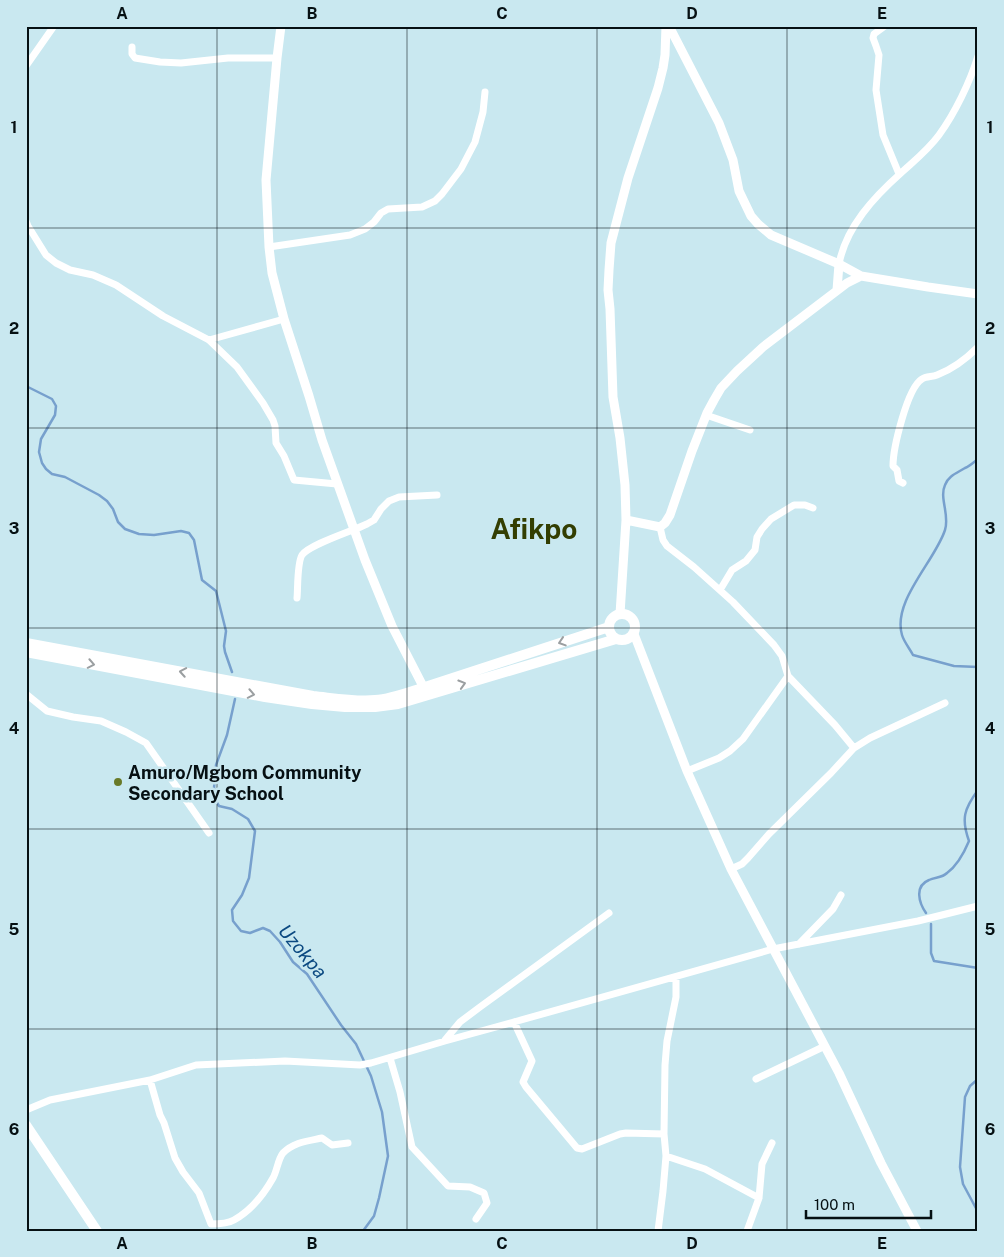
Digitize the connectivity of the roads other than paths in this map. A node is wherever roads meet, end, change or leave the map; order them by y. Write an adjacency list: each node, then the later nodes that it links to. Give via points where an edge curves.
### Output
1 (54, 26): 10 (street)
2 (281, 26): 8 (street)
3 (667, 26): 6 (street); 9 (street)
4 (884, 26): 12 (street, via 873,38 879,55 876,90 883,135)
5 (132, 47): 8 (street, via 135,58 160,62)
6 (683, 54): 9 (street, via 673,54); 15 (street, via 719,123 733,160 739,191 751,216 771,235)
7 (978, 56): 12 (street, via 960,100 939,135)
8 (277, 58): 14 (street, via 266,180)
9 (663, 64): 28 (street, via 611,243 608,290 612,398 620,438)
10 (26, 66)
11 (485, 92): 14 (street, via 475,142 461,169 435,202 422,207 388,209 365,229 350,235)
12 (899, 174): 15 (street, via 868,205 845,242)
13 (26, 221): 20 (street, via 46,255 56,263 116,285)
14 (268, 247): 19 (street)
15 (839, 264): 16 (street); 17 (street)
16 (861, 276): 17 (street); 18 (street)
17 (838, 290): 22 (street, via 762,347 737,370 721,388)
18 (978, 294)
19 (284, 319): 20 (street); 25 (street)
20 (208, 340): 25 (street, via 237,367 263,403 273,420 276,443 294,480)
21 (978, 347): 24 (street, via 962,362 936,376 922,378 915,385 902,419 893,461 899,481)
22 (706, 415): 23 (street); 29 (street, via 670,515)
23 (750, 430)
24 (903, 483)
25 (338, 484): 30 (street)
26 (437, 495): 30 (street, via 399,497 389,502 374,520)
27 (813, 508): 31 (street, via 794,506 771,520 757,537 755,550 732,570)
28 (626, 520): 29 (street); 33 (street)
29 (660, 527): 31 (street, via 667,546)
30 (354, 530): 32 (street, via 317,545 302,555); 40 (street, via 392,626)
31 (720, 590): 39 (street, via 774,645 782,656)
32 (297, 598)
33 (620, 614): 34 (main road, via 609,622); 35 (main road, via 629,615 632,619 636,629)
34 (608, 627): 36 (main road); 40 (main road, one-way to 40)
35 (634, 634): 36 (main road, via 625,640); 44 (street)
36 (616, 639): 40 (main road, one-way to 36)
37 (26, 644): 40 (main road, one-way to 37, via 375,700 313,696)
38 (26, 652): 40 (main road, one-way to 40, via 321,705 375,707 398,704)
39 (788, 676): 43 (street); 44 (street, via 743,739 719,758)
40 (426, 691)
41 (26, 694): 45 (street, via 47,711 101,721 146,743)
42 (945, 703): 43 (street)
43 (854, 748): 46 (street, via 742,864)
44 (687, 771): 46 (street)
45 (209, 833)
46 (731, 869): 51 (street)
47 (841, 895): 50 (street, via 833,909)
48 (978, 906): 50 (street)
49 (609, 913): 54 (street, via 460,1022)
50 (799, 944): 51 (street)
51 (773, 949): 52 (street); 55 (street)
52 (676, 977): 53 (street); 61 (street, via 665,1065)
53 (514, 1022): 54 (street); 61 (street, via 532,1062 523,1082 577,1148 626,1133)
54 (444, 1041): 56 (street)
55 (825, 1046): 58 (street); 70 (street)
56 (390, 1058): 57 (street, via 360,1065 285,1061 196,1065); 66 (street, via 412,1147 448,1186 470,1187 484,1193 487,1203)
57 (150, 1080): 59 (street, via 50,1100); 62 (street, via 175,1158 199,1193 211,1224 233,1221 250,1209 264,1193 282,1154 299,1142 322,1138 332,1145)
58 (756, 1080)
59 (26, 1110)
60 (26, 1125): 67 (main road)
61 (664, 1134): 64 (street)
62 (348, 1143)
63 (772, 1143): 65 (street, via 762,1164)
64 (666, 1156): 65 (street, via 705,1169); 68 (street)
65 (759, 1198): 69 (street)
66 (476, 1219)
67 (98, 1231)
68 (658, 1231)
69 (747, 1231)
70 (916, 1231)

